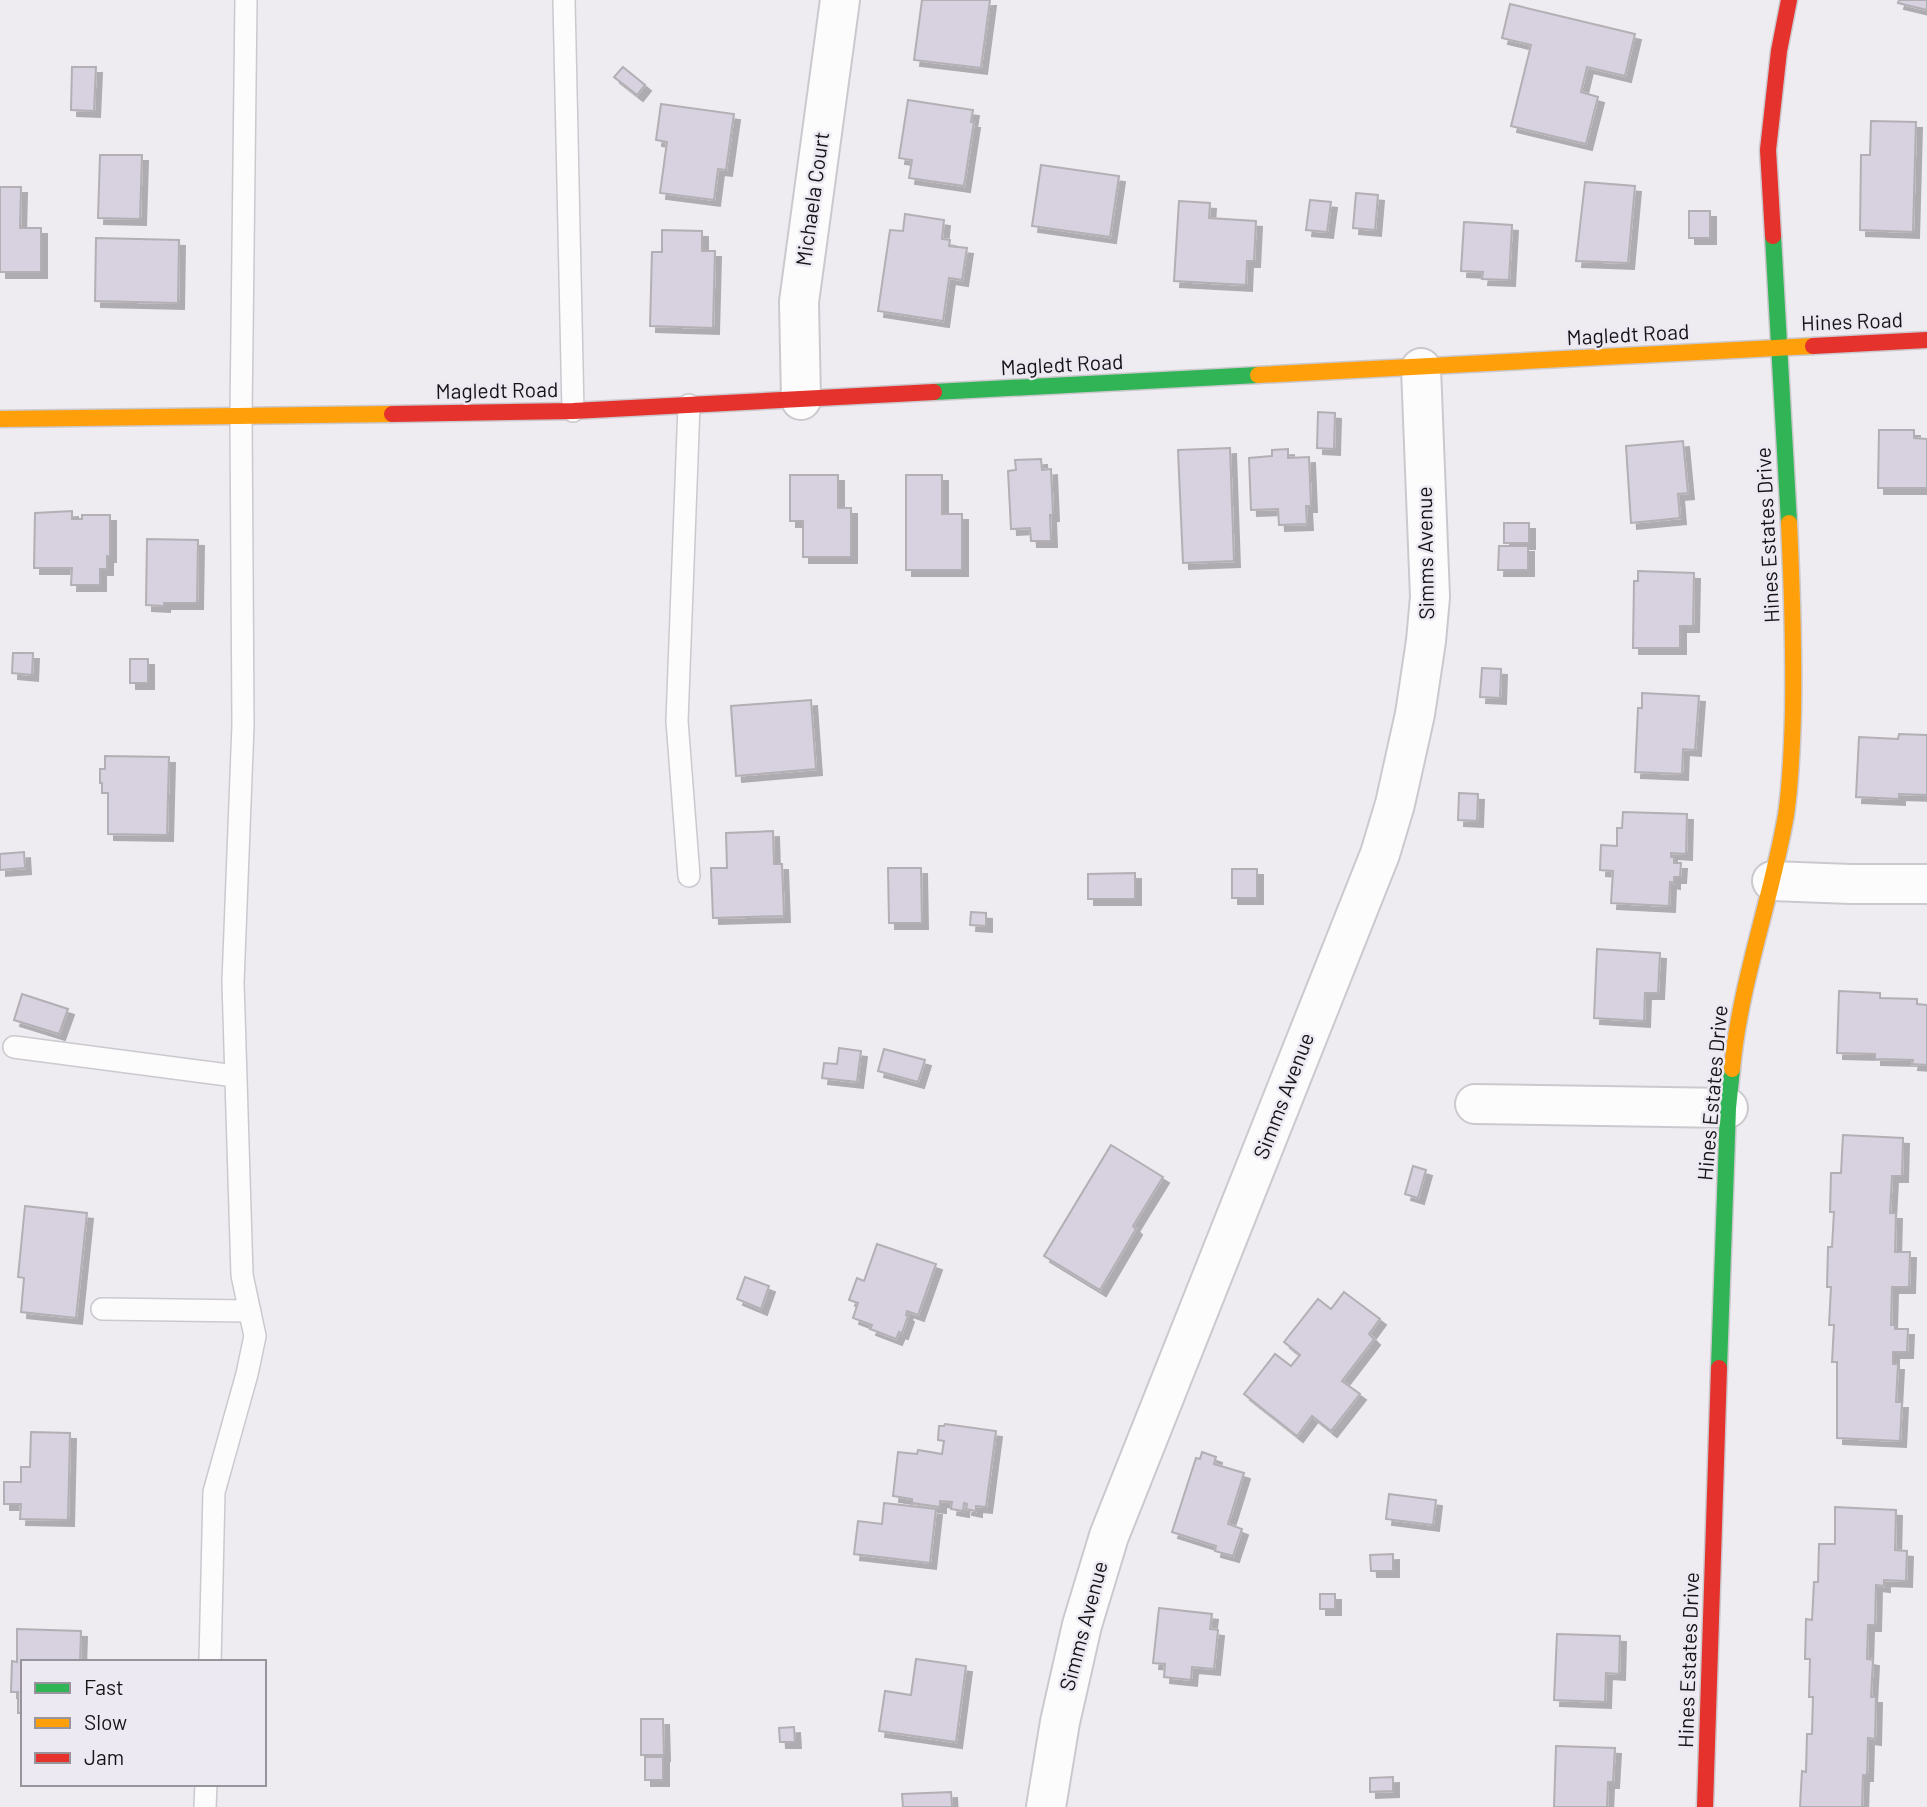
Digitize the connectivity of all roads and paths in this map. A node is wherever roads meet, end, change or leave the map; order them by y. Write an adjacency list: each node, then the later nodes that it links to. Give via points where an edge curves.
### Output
1 (246, 0): 11 (lane)
2 (565, 0): 10 (lane)
3 (840, 0): 8 (street, Michaela Court, via 799,302)
4 (1789, 0): 6 (street, via 1768,150)
5 (1927, 340): 6 (street, Hines Road)
6 (1778, 346): 7 (street, Magledt Road); 14 (street, Hines Estates Drive, via 1794,660 1786,813)
7 (1420, 368): 8 (street, Magledt Road); 25 (street, Simms Avenue, via 1430,597 1415,714 1395,804 1380,855 1109,1536 1082,1625)
8 (801, 400): 9 (street, Magledt Road)
9 (688, 405): 10 (street, Magledt Road); 13 (lane, via 677,721)
10 (573, 411): 11 (street, Magledt Road)
11 (241, 416): 12 (street, Magledt Road); 17 (lane, via 243,725 233,982)
12 (0, 419)
13 (689, 876)
14 (1772, 881): 15 (street); 19 (street, Hines Estates Drive, via 1741,1002)
15 (1927, 884)
16 (14, 1047): 17 (lane)
17 (235, 1076): 21 (lane, via 242,1275)
18 (1475, 1104): 19 (street)
19 (1728, 1108): 26 (street, Hines Estates Drive)
20 (102, 1309): 21 (lane)
21 (248, 1311): 22 (lane, via 255,1336 214,1492)
22 (210, 1660)
23 (206, 1786): 24 (lane)
24 (205, 1807)
25 (1046, 1807)
26 (1705, 1807)

